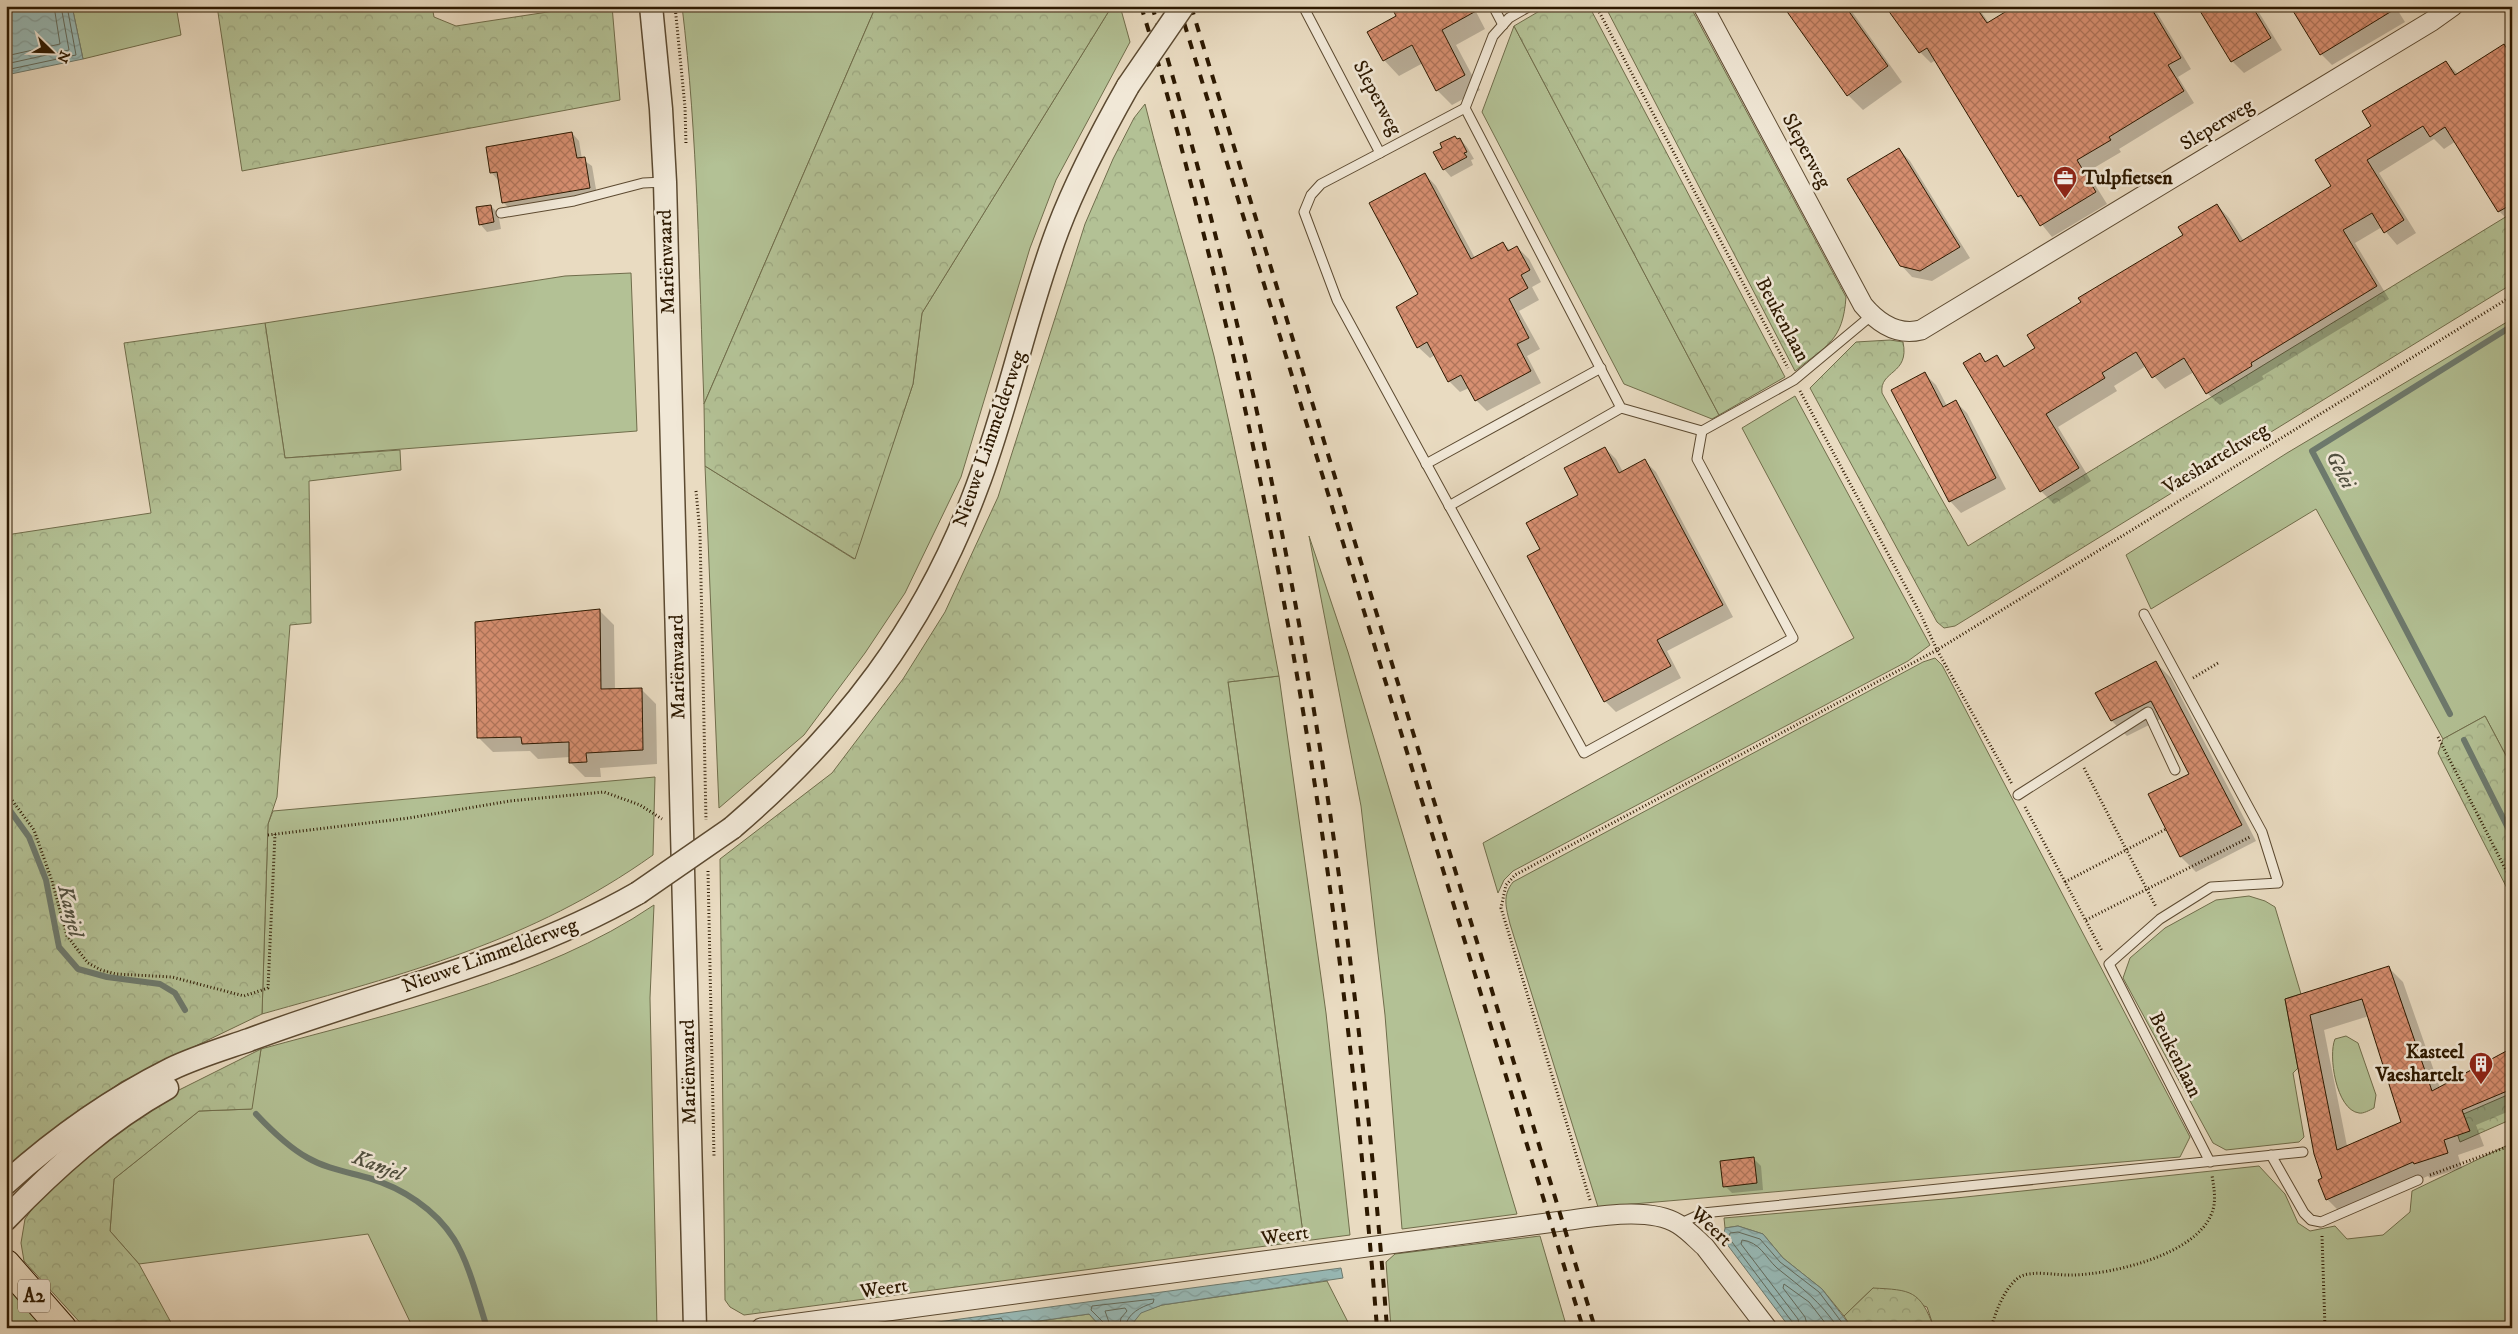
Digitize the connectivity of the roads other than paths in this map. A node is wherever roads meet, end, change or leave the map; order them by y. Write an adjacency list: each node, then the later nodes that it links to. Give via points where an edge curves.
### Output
1 (651, 6): 11 (street, Mariënwaard)
2 (1183, 6): 22 (street, Nieuwe Limmelderweg, bridge, via 1128,86 1088,160 1058,229 987,460 955,542 930,592 852,709 794,773 732,828 638,893 601,914 514,952)
3 (1303, 6): 10 (lane, Sleperweg)
4 (1493, 6): 8 (lane)
5 (1530, 6): 8 (lane)
6 (1703, 6): 13 (street, Sleperweg, via 1863,305)
7 (2453, 6): 13 (street, Sleperweg, via 1921,330 1910,333 1899,330)
8 (1506, 21): 9 (lane, via 1494,36)
9 (1465, 108): 10 (lane, Sleperweg); 14 (lane)
10 (1380, 154): 17 (lane, via 1321,184 1311,195 1304,212 1337,300)
11 (665, 182): 12 (lane, via 643,183 574,201); 32 (street, Mariënwaard)
12 (501, 213)
13 (1872, 315): 16 (lane, via 1794,380)
14 (1601, 368): 15 (lane); 17 (lane)
15 (1622, 408): 16 (lane); 18 (lane)
16 (1702, 431): 18 (lane, via 1697,460 1793,638 1584,753)
17 (1426, 464): 18 (lane)
18 (1450, 506)
19 (2144, 614): 25 (lane, Beukenlaan, via 2262,832 2278,883 2211,887 2161,918 2109,964)
20 (2175, 770): 21 (lane, via 2148,712)
21 (2018, 794)
22 (238, 1044): 27 (street, Nieuwe Limmelderweg, via 171,1069 105,1106); 28 (street, Nieuwe Limmelderweg, via 104,1129 39,1185)
23 (2303, 1152): 24 (lane)
24 (2271, 1155): 25 (lane); 26 (lane, via 2304,1213 2311,1220 2321,1222)
25 (2210, 1162): 29 (lane, via 1703,1213)
26 (2418, 1180)
27 (6, 1183)
28 (6, 1219)
29 (1679, 1224): 33 (street, Weert, via 1662,1217 1641,1215 1595,1217); 34 (street, Weert, via 1705,1247)
30 (6, 1264): 31 (highway, A2)
31 (62, 1328)
32 (695, 1328)
33 (761, 1328)
34 (1767, 1328)

